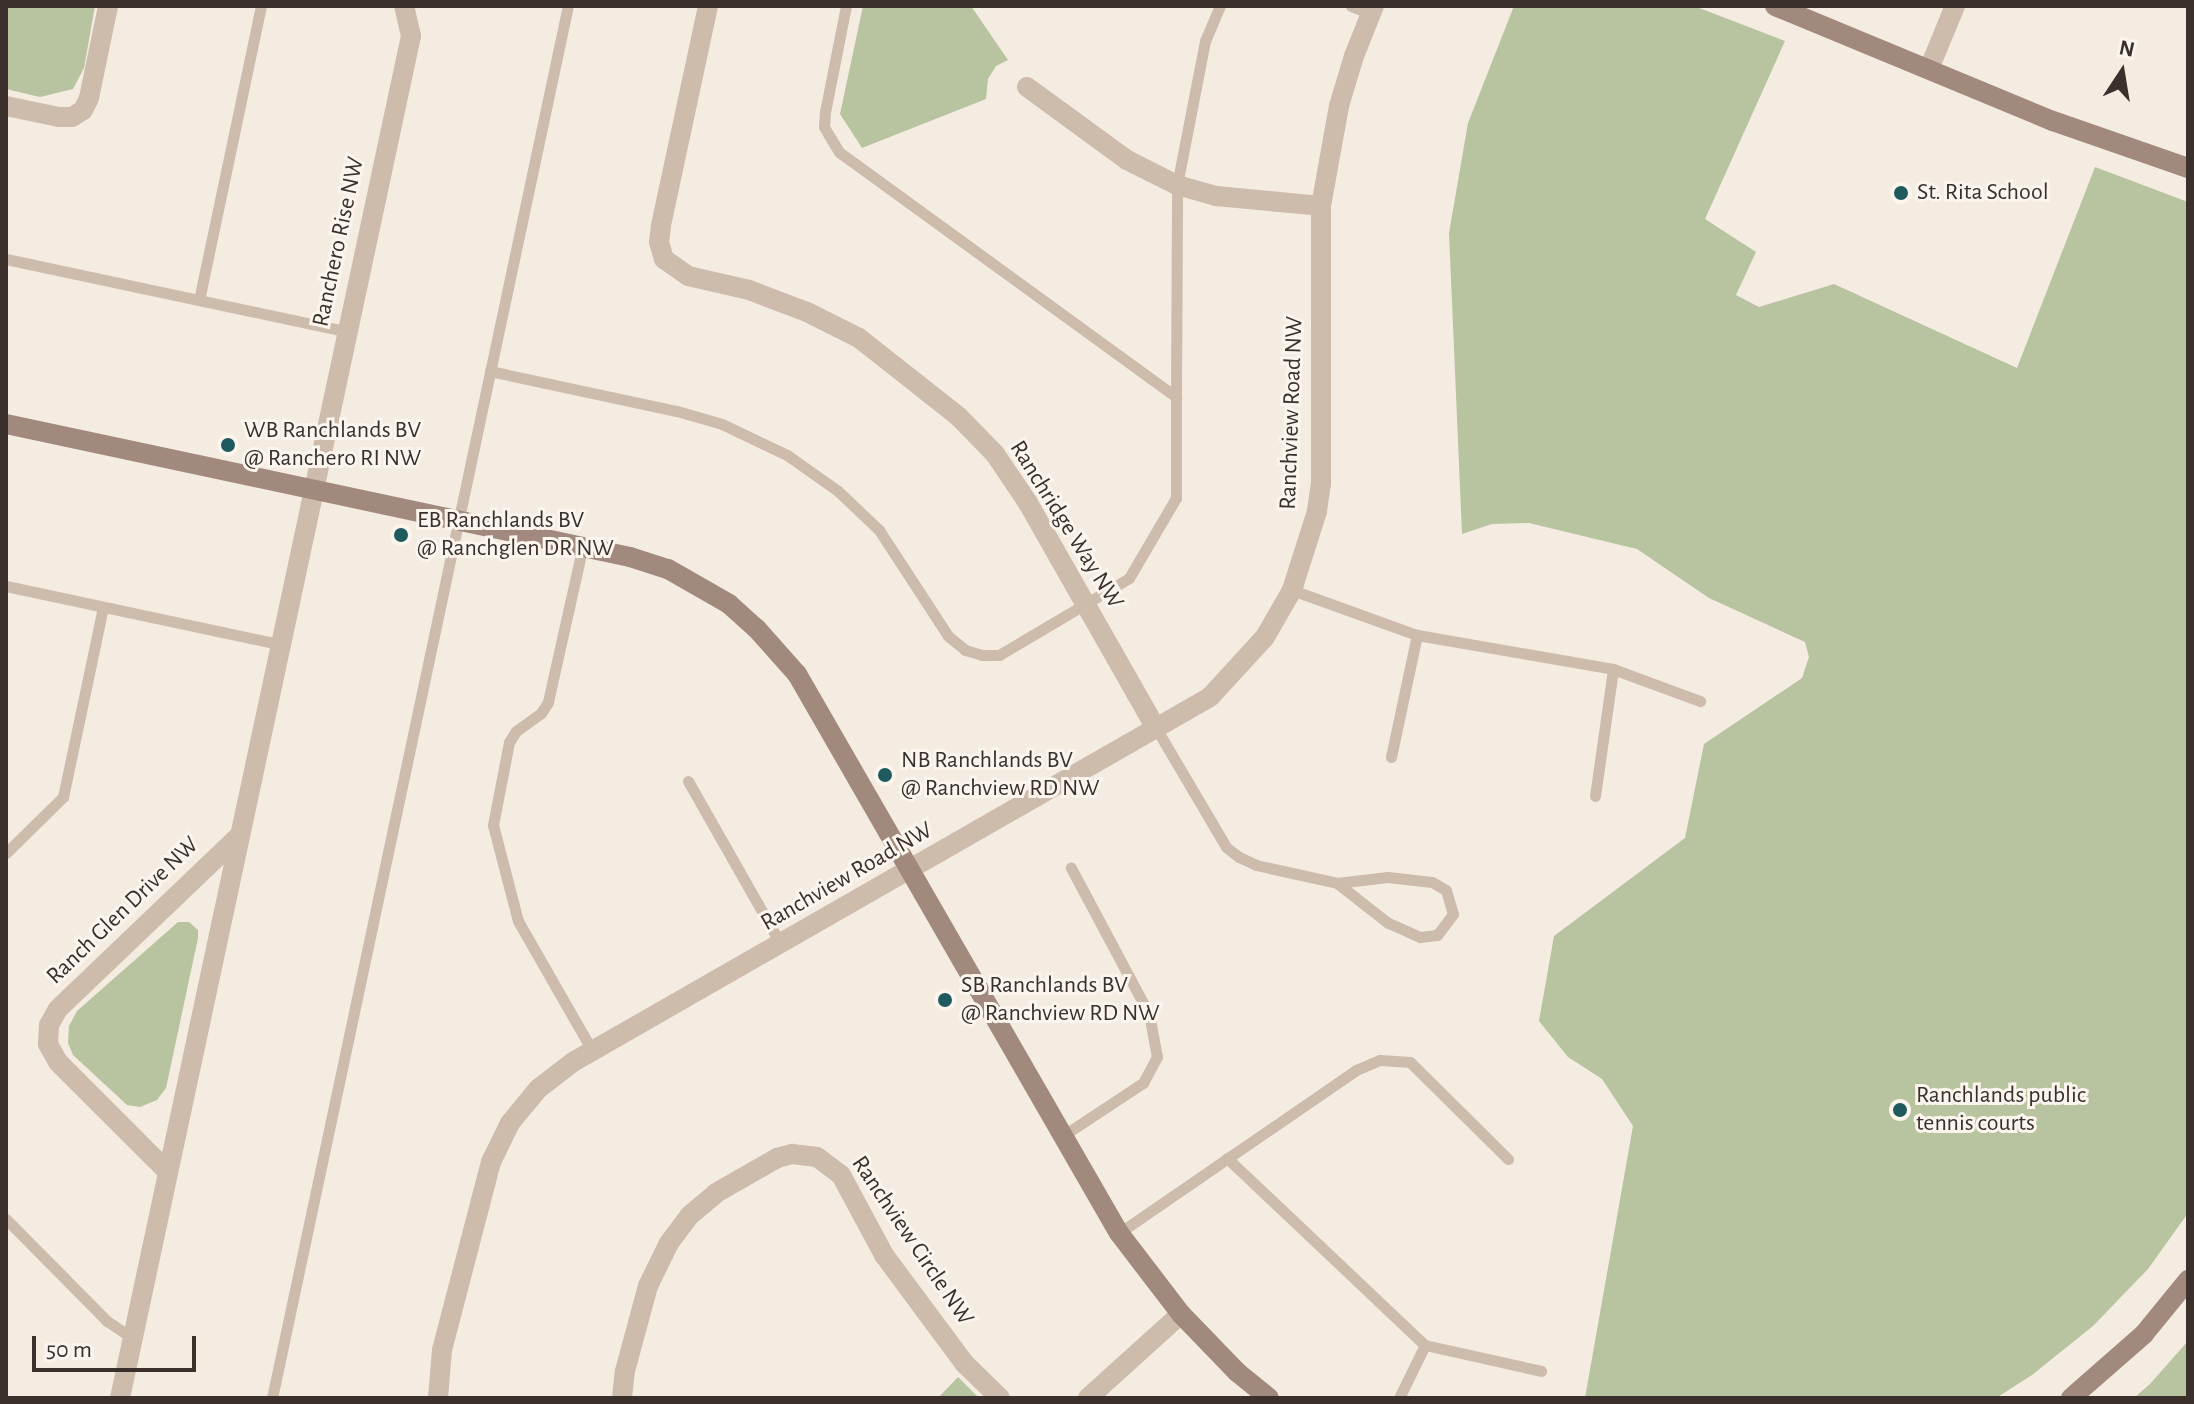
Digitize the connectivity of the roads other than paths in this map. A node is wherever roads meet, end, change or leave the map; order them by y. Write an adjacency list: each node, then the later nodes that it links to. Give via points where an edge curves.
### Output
1 (108, 6): 14 (street, via 83,110 65,118)
2 (261, 6): 19 (lane)
3 (404, 6): 20 (street, Ranchero Rise NW, via 411,36)
4 (568, 6): 21 (lane)
5 (708, 6): 29 (street, Ranchridge Way NW, via 661,226 664,259 688,276 749,290 807,312 894,363 995,454)
6 (846, 6): 22 (lane, via 824,127 839,152)
7 (1220, 6): 16 (lane, via 1205,41)
8 (1351, 6): 11 (lane)
9 (1775, 6): 12 (street)
10 (1955, 6): 12 (street)
11 (1373, 10): 17 (street, Ranchview Road NW, via 1339,106)
12 (1929, 69): 15 (street, via 2053,121)
13 (1027, 87): 16 (street, via 1127,160)
14 (6, 106)
15 (2188, 168)
16 (1177, 185): 17 (street, via 1216,196); 22 (lane)
17 (1321, 206): 28 (street, Ranchview Road NW, via 1321,484 1311,538)
18 (6, 259): 19 (lane)
19 (199, 300): 20 (lane)
20 (346, 331): 24 (street, Ranchero Rise NW)
21 (490, 371): 25 (lane); 29 (lane, via 677,411 722,424 787,455 838,491 879,530 948,636 965,650 999,655)
22 (1176, 397): 29 (lane, via 1176,498 1129,578)
23 (6, 424): 24 (street)
24 (312, 489): 25 (street); 32 (street, Ranch Glen Drive NW)
25 (458, 519): 26 (street); 58 (lane)
26 (583, 545): 42 (street, via 668,569 729,604 756,628 797,674); 45 (lane, via 548,702 509,742 493,825 518,921)
27 (6, 586): 30 (lane)
28 (1292, 590): 31 (lane); 35 (street, Ranchview Road NW, via 1265,637 1230,679)
29 (1086, 603): 35 (street, Ranchridge Way NW)
30 (103, 607): 32 (lane); 40 (lane, via 63,797)
31 (1417, 635): 33 (lane); 36 (lane)
32 (279, 644): 39 (street, Ranch Glen Drive NW)
33 (1613, 669): 34 (lane); 38 (lane)
34 (1700, 701)
35 (1156, 728): 42 (street, Ranchview Road NW); 43 (lane, via 1226,847 1256,865)
36 (1391, 757)
37 (688, 781): 44 (lane)
38 (1595, 796)
39 (238, 837): 49 (street, Ranch Glen Drive NW); 49 (street, Ranch Glen Drive NW, via 58,1009 49,1025 48,1044 58,1062)
40 (6, 853)
41 (1071, 868): 46 (lane, via 1149,1014 1157,1057 1143,1083)
42 (910, 872): 44 (street, Ranchview Road NW); 46 (street)
43 (1337, 883): 43 (lane, via 1388,923 1420,937 1437,935 1453,914 1446,890 1432,882 1388,877)
44 (781, 945): 45 (street, Ranchview Road NW)
45 (593, 1052): 59 (street, Ranchview Road NW, via 538,1089 500,1142 442,1350)
46 (1064, 1135): 51 (street)
47 (1227, 1158): 48 (lane, via 1356,1070 1380,1060 1410,1062); 51 (lane); 55 (lane)
48 (1508, 1159)
49 (167, 1171): 54 (street, Ranch Glen Drive NW)
50 (6, 1219): 54 (lane, via 107,1321)
51 (1119, 1233): 53 (street)
52 (2188, 1280): 65 (street, via 2144,1334)
53 (1181, 1314): 62 (street); 63 (street)
54 (132, 1338): 57 (street, Ranch Glen Drive NW)
55 (1425, 1345): 56 (lane); 64 (lane)
56 (1541, 1371)
57 (120, 1398)
58 (272, 1398)
59 (438, 1398)
60 (622, 1398): 61 (street, Ranchview Circle NW, via 648,1286 669,1243 716,1193 792,1154 817,1157 841,1175 884,1255 965,1364)
61 (1000, 1398)
62 (1088, 1398)
63 (1269, 1398)
64 (1399, 1398)
65 (2071, 1398)

